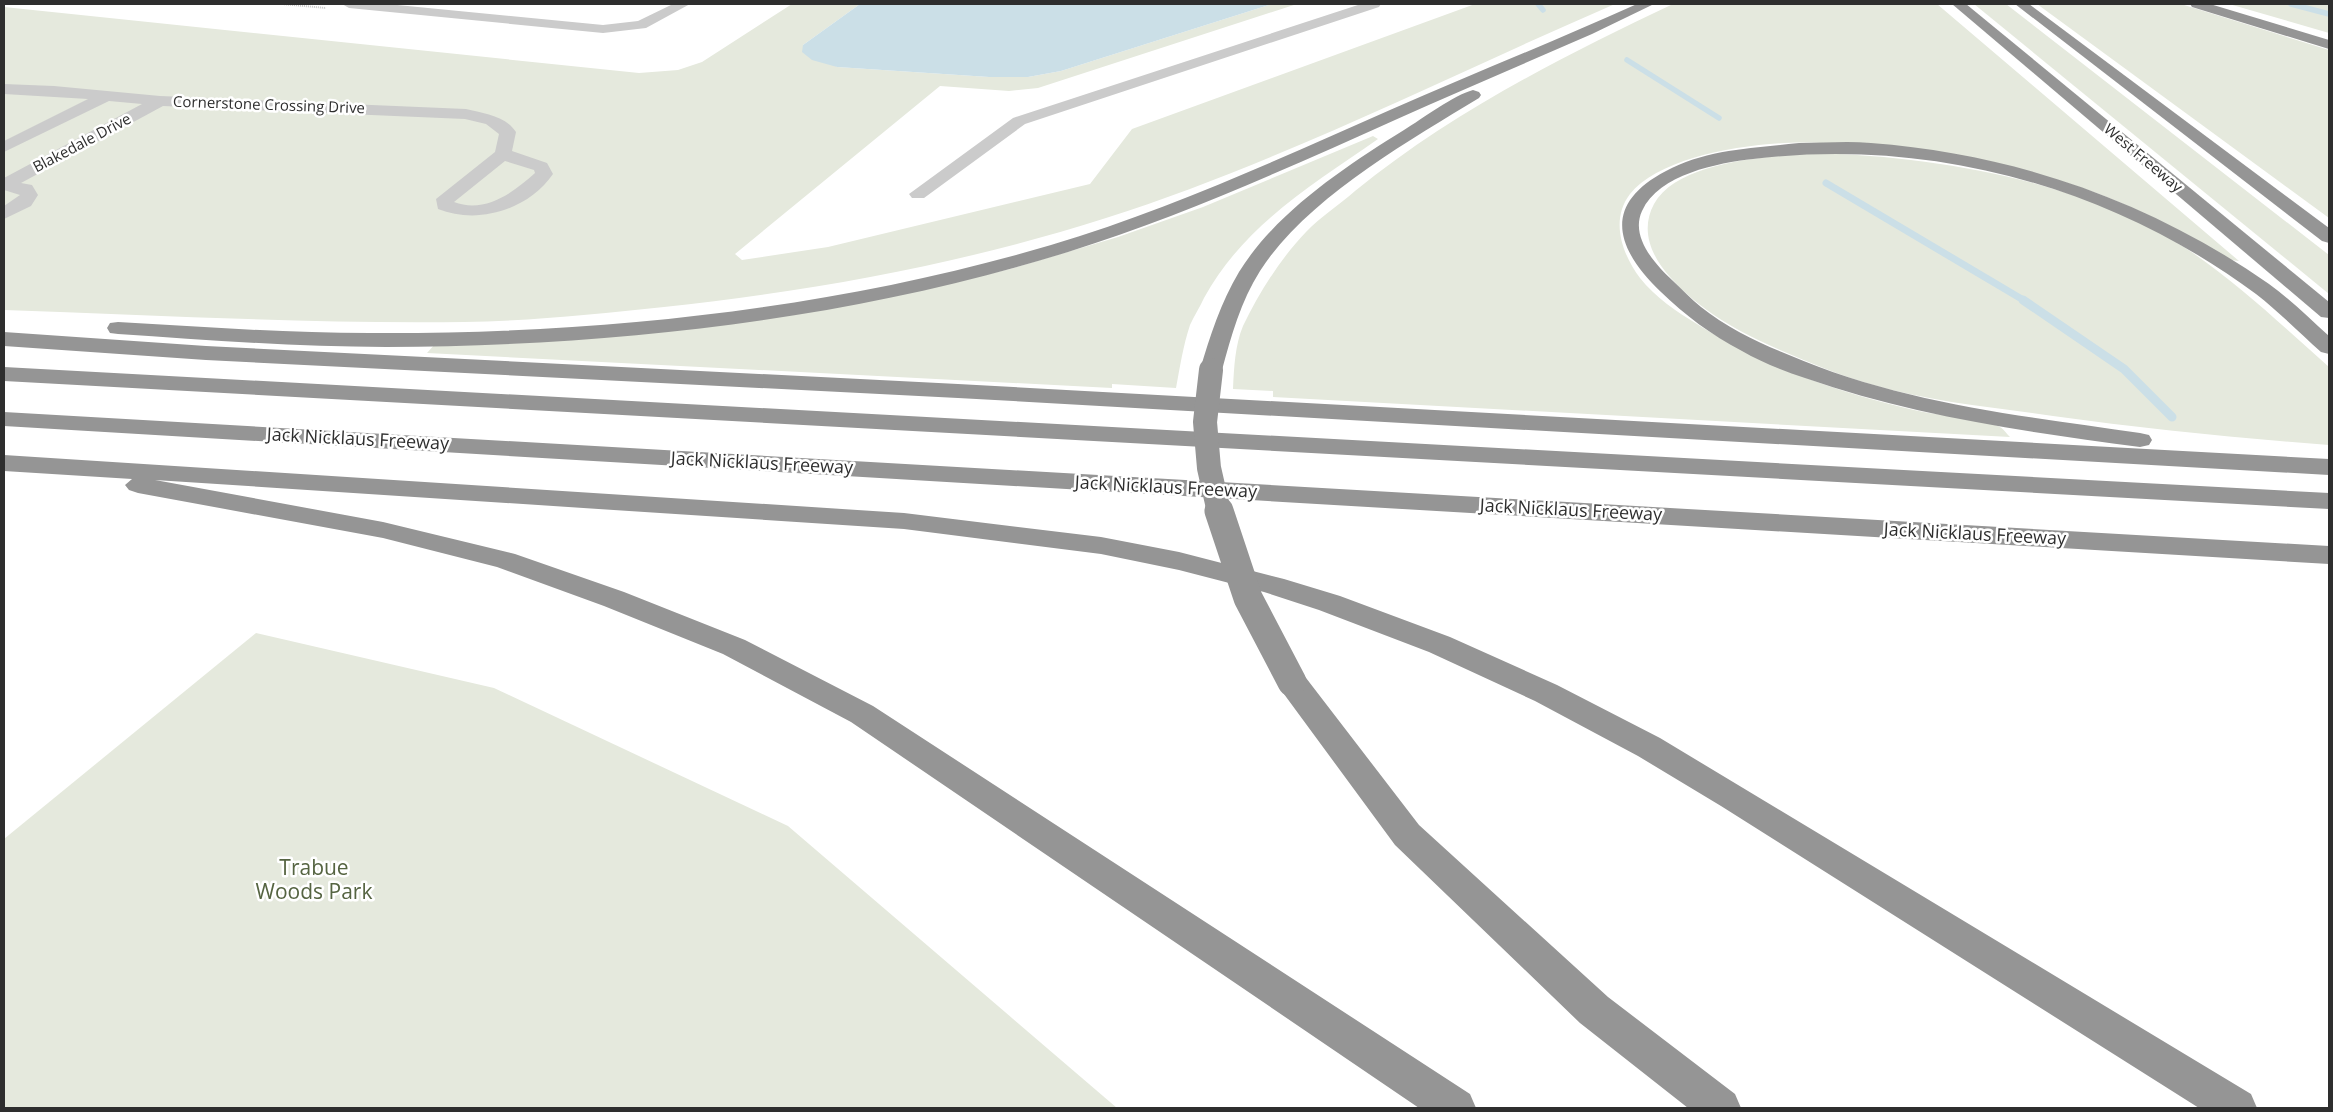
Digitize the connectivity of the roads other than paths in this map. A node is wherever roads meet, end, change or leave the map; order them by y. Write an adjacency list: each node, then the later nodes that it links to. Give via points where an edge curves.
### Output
1 (348, 4): 2 (street, via 603,29 630,28 652,21)
2 (683, 4)
3 (1374, 4): 20 (street, via 1019,121)
4 (1647, 4): 9 (highway)
5 (1958, 4): 23 (highway, West Freeway)
6 (2021, 4): 22 (highway)
7 (2196, 4): 11 (highway)
8 (2214, 4): 10 (highway)
9 (1590, 30): 24 (highway, via 1149,220 1055,250 842,300 620,329 470,338 311,339); 35 (highway, bridge, via 1377,153 1292,222 1251,269 1226,317 1211,370 1205,422 1209,468 1221,521 1248,598 1292,682 1407,835 1594,1010)
10 (2329, 37)
11 (2329, 45)
12 (4, 82): 14 (street, via 47,76 50,79)
13 (4, 90): 14 (street, Cornerstone Crossing Drive)
14 (45, 91): 15 (street, Cornerstone Crossing Drive)
15 (106, 96): 16 (street, Cornerstone Crossing Drive); 17 (street)
16 (160, 101): 18 (street, Cornerstone Crossing Drive, via 466,114 492,121 508,132); 19 (street, Blakedale Drive)
17 (4, 147)
18 (503, 154): 18 (street, via 541,167 544,174 517,197 497,206 477,210 453,209 445,205 445,199)
19 (4, 185): 21 (street, Blakedale Drive, via 26,189 29,195 24,202)
20 (918, 194)
21 (4, 213)
22 (2329, 237)
23 (2329, 312)
24 (4, 323)
25 (4, 339): 31 (highway, via 206,354)
26 (2329, 347): 31 (highway, via 2263,290 2150,220 2064,185 1967,160 1883,150 1813,147 1764,150 1678,170 1652,187 1633,209 1631,229 1637,254 1659,281 1688,308 1728,335 1776,360 1879,394 1953,411)
27 (4, 374): 32 (highway)
28 (4, 419): 33 (highway, Jack Nicklaus Freeway)
29 (4, 463): 30 (highway)
30 (41, 465): 34 (highway, via 383,530 505,560 734,647 862,714); 36 (highway, via 904,521 1030,534 1144,552 1221,570 1323,602 1418,637 1519,680 1649,747)
31 (2326, 466)
32 (2329, 501)
33 (2329, 555)
34 (1455, 1108)
35 (1720, 1108)
36 (2236, 1108)

